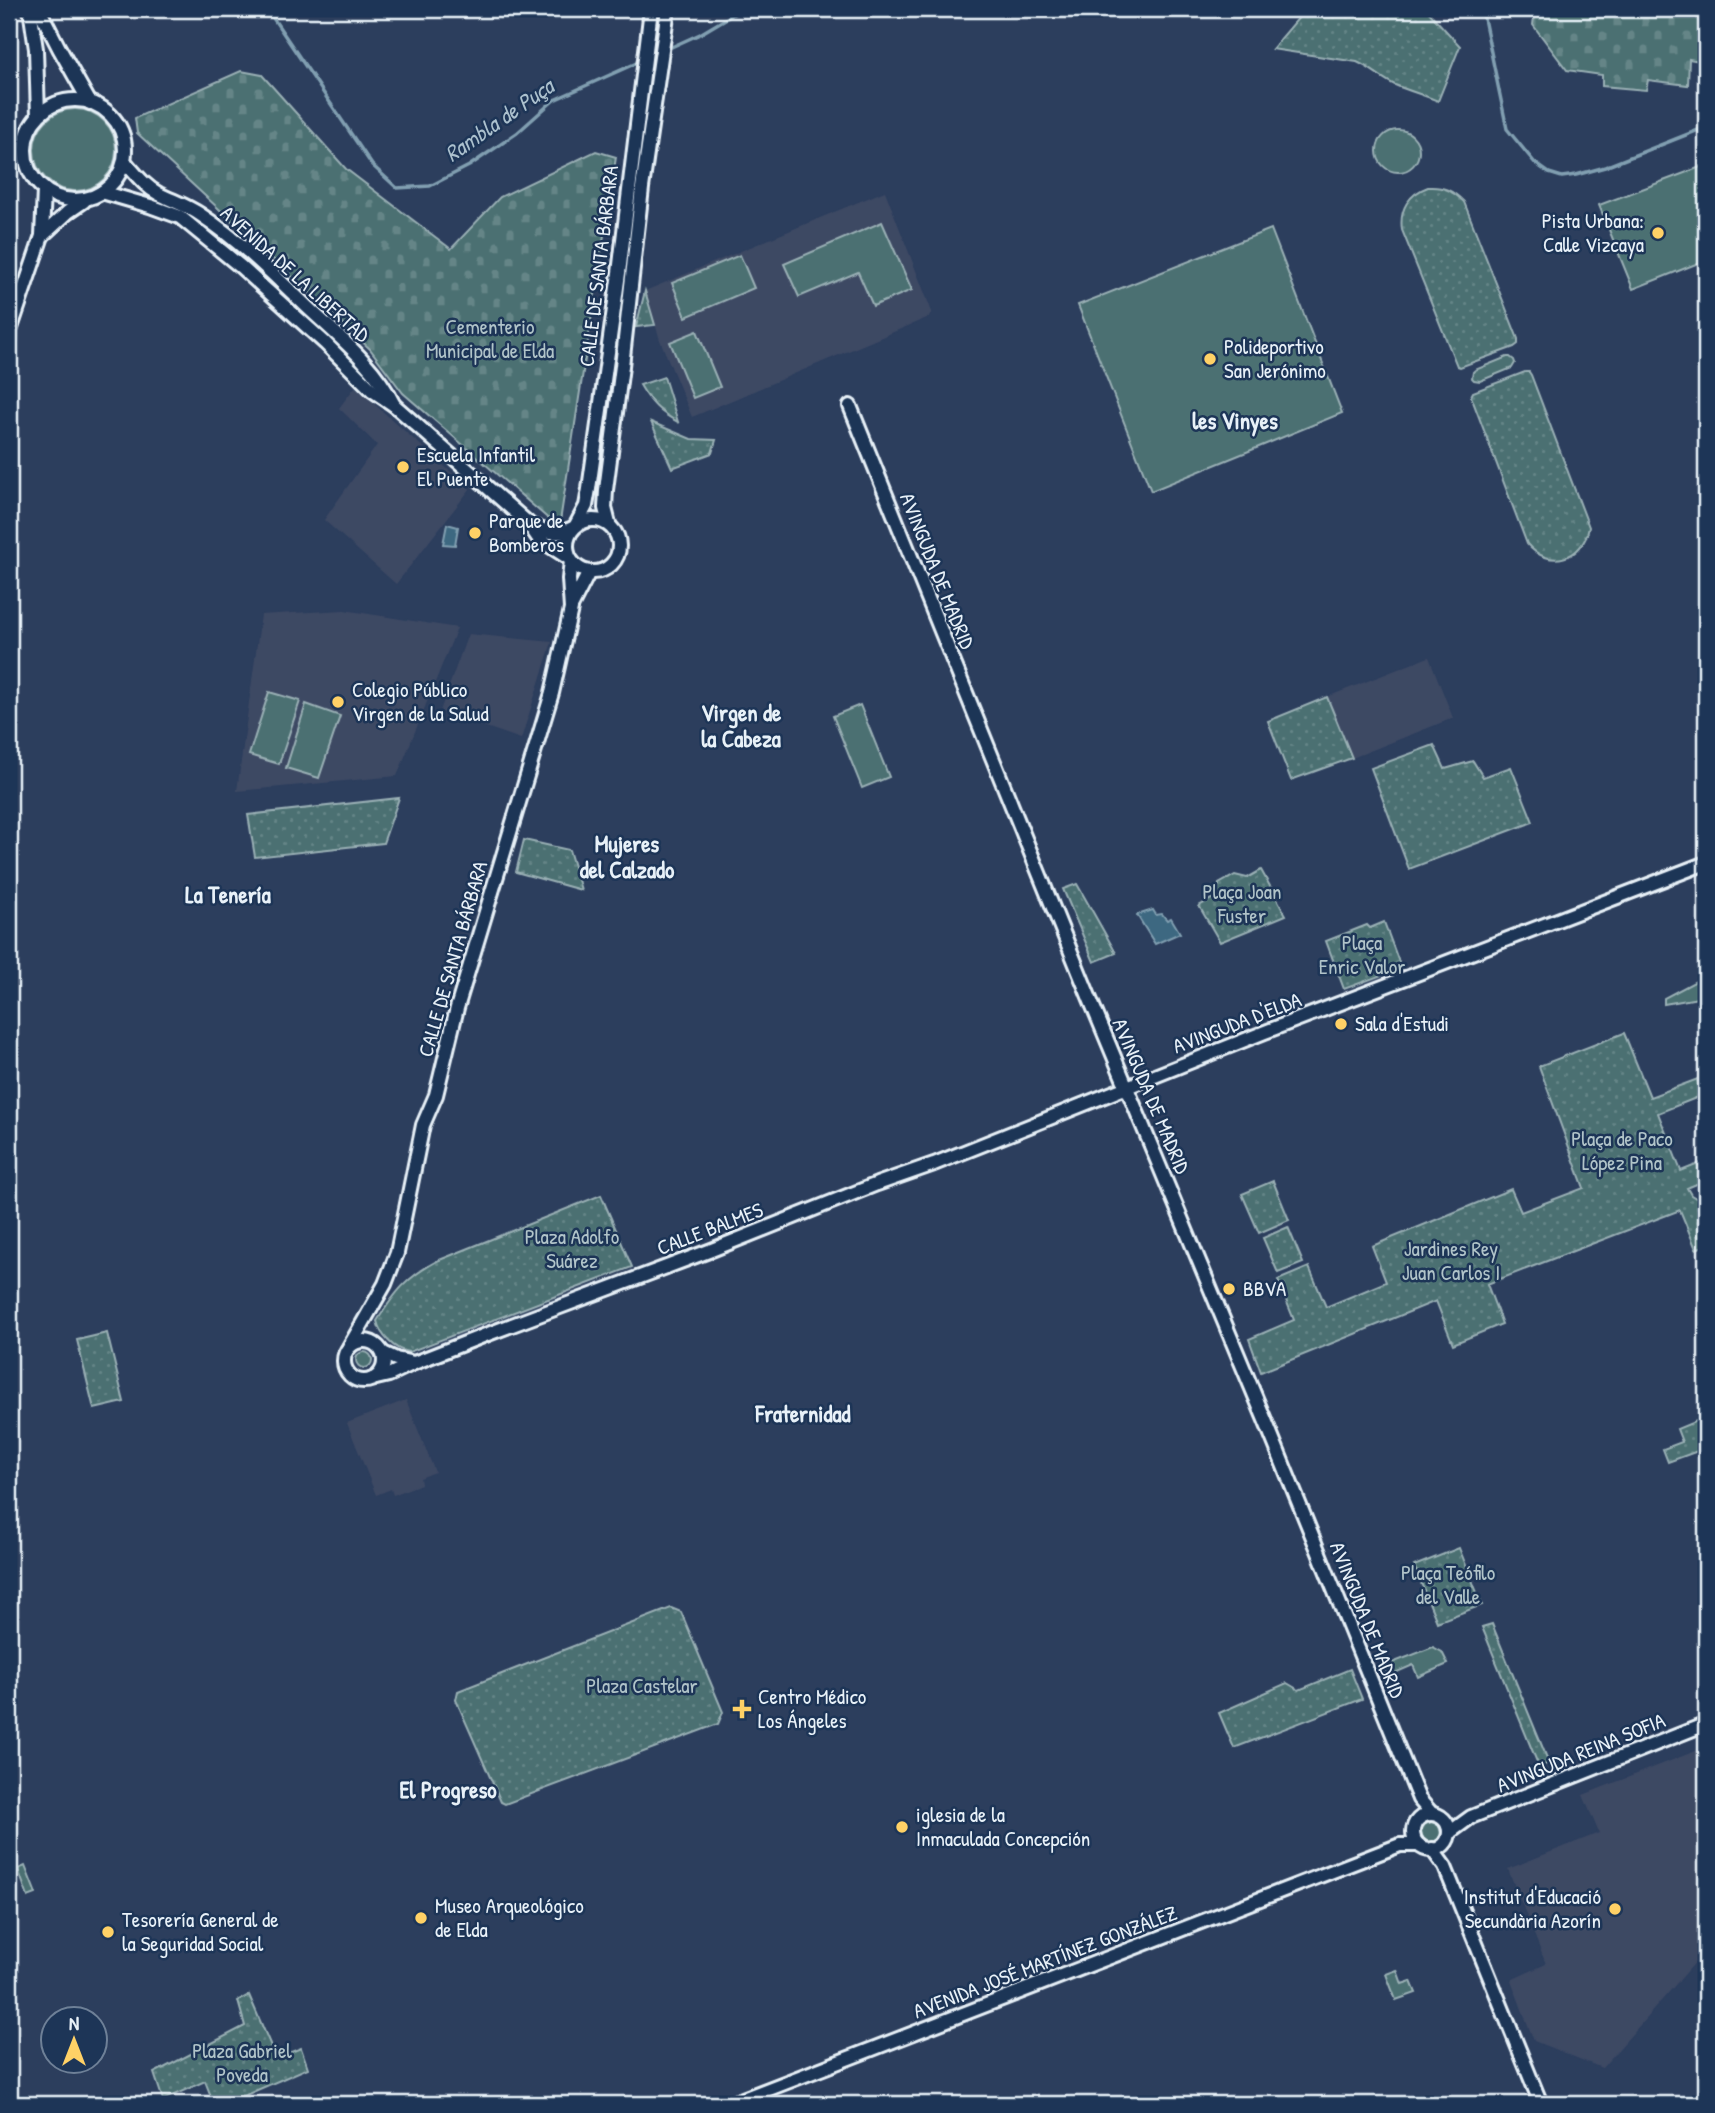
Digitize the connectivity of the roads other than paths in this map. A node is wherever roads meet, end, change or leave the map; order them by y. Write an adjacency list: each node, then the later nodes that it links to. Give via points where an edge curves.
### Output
1 (30, 9): 6 (street)
2 (39, 9): 5 (street)
3 (651, 9): 17 (street, CALLE DE SANTA BÁRBARA, via 589,489)
4 (668, 9): 16 (street, CALLE DE SANTA BÁRBARA, via 606,490)
5 (90, 103): 6 (street, via 62,102); 7 (street, via 112,116 120,128)
6 (38, 116): 8 (street, via 24,150 32,177)
7 (124, 161): 9 (street, via 113,184); 13 (street, AVENIDA DE LA LIBERTAD, via 157,193 202,216 250,253 366,364)
8 (44, 190): 10 (street, via 57,198); 11 (street)
9 (102, 192): 10 (street); 13 (street, AVENIDA DE LA LIBERTAD, via 180,217)
10 (87, 199): 11 (street)
11 (42, 236): 12 (street)
12 (9, 344)
13 (394, 405): 15 (street, AVENIDA DE LA LIBERTAD)
14 (850, 406): 22 (street, AVINGUDA DE MADRID)
15 (528, 523): 17 (street, AVENIDA DE LA LIBERTAD, via 547,533); 18 (street, AVENIDA DE LA LIBERTAD, via 539,539)
16 (609, 524): 17 (street, via 589,519); 19 (street, via 620,544 617,558 608,568)
17 (575, 527): 18 (street, via 567,544)
18 (571, 560): 19 (street); 20 (street, CALLE DE SANTA BÁRBARA)
19 (589, 572): 20 (street, CALLE DE SANTA BÁRBARA)
20 (571, 609): 24 (street, CALLE DE SANTA BÁRBARA, via 552,693 457,1008 436,1095 423,1125 397,1253)
21 (1706, 863): 22 (street, AVINGUDA D'ELDA)
22 (1126, 1087): 23 (street, AVINGUDA D'ELDA); 30 (street, AVINGUDA DE MADRID)
23 (1018, 1129): 27 (street, CALLE BALMES)
24 (366, 1315): 25 (street, CALLE DE SANTA BÁRBARA); 26 (street)
25 (349, 1347): 26 (street, via 358,1341); 28 (street, via 343,1361 346,1371 358,1380)
26 (378, 1348): 27 (street); 28 (street, via 383,1368)
27 (414, 1363): 28 (street, CALLE BALMES)
28 (372, 1379)
29 (1706, 1724): 32 (street, AVINGUDA REINA SOFIA)
30 (1419, 1799): 31 (street, AVINGUDA DE MADRID); 33 (street, AVINGUDA DE MADRID)
31 (1432, 1814): 33 (street); 34 (street)
32 (1469, 1818): 34 (street, AVINGUDA REINA SOFIA); 36 (street, AVINGUDA REINA SOFIA)
33 (1419, 1819): 35 (street)
34 (1445, 1820): 36 (street, via 1448,1825)
35 (1413, 1832): 36 (street, via 1415,1839); 37 (street)
36 (1436, 1843): 37 (street); 39 (street)
37 (1400, 1845): 38 (street, AVENIDA JOSÉ MARTÍNEZ GONZÁLEZ)
38 (730, 2104)
39 (1541, 2104)

